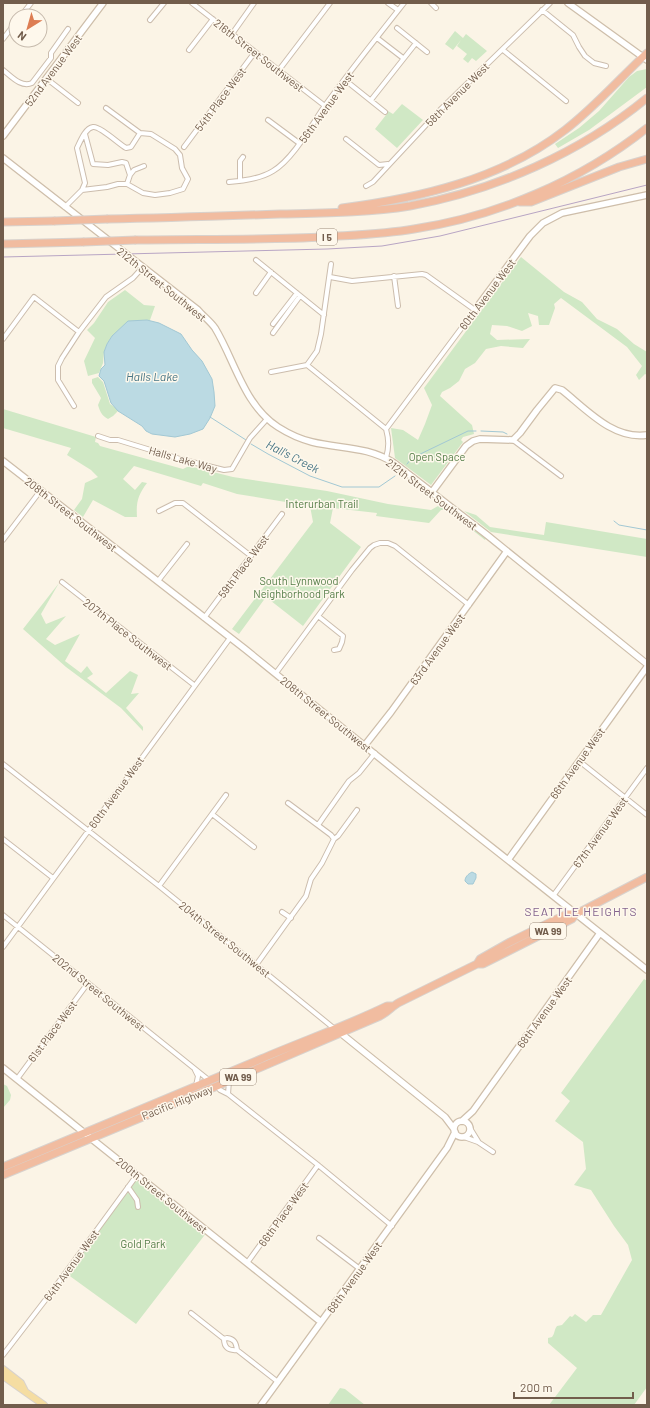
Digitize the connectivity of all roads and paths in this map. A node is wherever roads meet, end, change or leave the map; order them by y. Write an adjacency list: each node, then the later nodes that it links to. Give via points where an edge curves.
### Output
1 (103, 3): 30 (street, 52nd Avenue West)
2 (164, 3): 15 (street)
3 (192, 3): 14 (street, 216th Street Southwest)
4 (254, 3): 18 (street)
5 (330, 3): 29 (street)
6 (388, 3): 12 (street)
7 (404, 3): 12 (street, 56th Avenue West)
8 (430, 3): 11 (street)
9 (550, 3): 13 (street, 58th Avenue West)
10 (568, 3): 25 (street)
11 (436, 8)
12 (398, 10): 19 (street, 56th Avenue West)
13 (542, 10): 22 (street, 58th Avenue West); 27 (street, via 573,36 585,56 594,63)
14 (213, 19): 18 (street, 216th Street Southwest); 21 (street)
15 (150, 20)
16 (396, 28): 20 (street)
17 (68, 29): 28 (street, via 32,83 22,84)
18 (232, 34): 23 (street, 216th Street Southwest)
19 (377, 38): 26 (street); 31 (street, 56th Avenue West)
20 (416, 43): 24 (street); 26 (street)
21 (189, 50)
22 (503, 50): 34 (street); 50 (street, 58th Avenue West, via 440,110)
23 (255, 52): 29 (street, 216th Street Southwest); 46 (street, 54th Place West)
24 (427, 52)
25 (645, 57): 61 (highway, via 565,131 540,148 490,173 458,184 380,203)
26 (403, 58): 33 (street)
27 (606, 66)
28 (3, 70)
29 (279, 70): 36 (street, 216th Street Southwest)
30 (47, 79): 35 (street); 43 (street, 52nd Avenue West)
31 (345, 80): 33 (street); 36 (street, 56th Avenue West)
32 (647, 98): 61 (highway, I 5, via 595,135 563,153 481,188 437,200 388,209)
33 (370, 100): 38 (street)
34 (566, 100)
35 (78, 103)
36 (325, 106): 45 (street, 56th Avenue West)
37 (106, 108): 42 (street)
38 (385, 112)
39 (268, 120): 45 (street)
40 (647, 128): 59 (highway, I 5, via 581,172)
41 (85, 134): 42 (street, via 93,127 99,129 126,148 131,147); 52 (street, via 93,164 126,162); 57 (street, via 77,148 85,183)
42 (140, 134): 55 (street, via 151,134 175,149 180,155 182,168 188,179 184,189 155,195 143,193)
43 (3, 136)
44 (346, 139): 50 (street, via 379,165)
45 (299, 143): 53 (street, 56th Avenue West, via 273,171 255,179)
46 (184, 147)
47 (243, 157): 53 (street, via 240,161)
48 (3, 158): 60 (street, 212th Street Southwest)
49 (647, 159): 59 (highway, via 619,166 531,202)
50 (389, 164): 56 (street, 58th Avenue West)
51 (144, 166): 52 (street, via 134,170)
52 (130, 175): 55 (street)
53 (240, 181): 54 (street, 56th Avenue West)
54 (229, 182)
55 (127, 184): 57 (street)
56 (366, 186)
57 (82, 190): 60 (street)
58 (647, 195): 73 (street, 60th Avenue West, via 562,213 543,223 530,236)
59 (514, 202): 63 (highway, I 5, bridge, via 447,223 387,233 299,238)
60 (65, 207): 66 (street, 212th Street Southwest)
61 (300, 214): 62 (highway, I 5, bridge)
62 (3, 222)
63 (3, 244)
64 (256, 260): 67 (street)
65 (331, 264): 69 (street)
66 (142, 267): 76 (street, via 133,278 106,297); 82 (street, 212th Street Southwest, via 198,310 214,326 252,402)
67 (271, 272): 70 (street); 71 (street)
68 (394, 276): 69 (street, via 352,282); 72 (street); 73 (street, via 426,275)
69 (330, 277): 74 (street)
70 (256, 293)
71 (298, 295): 74 (street); 75 (street); 77 (street)
72 (398, 306)
73 (475, 310): 83 (street, 60th Avenue West)
74 (324, 315): 79 (street, via 317,351)
75 (273, 324)
76 (79, 332): 78 (street, via 34,297); 81 (street, via 58,366 58,380)
77 (273, 333)
78 (3, 339)
79 (307, 365): 80 (street); 83 (street)
80 (271, 372)
81 (74, 406)
82 (267, 419): 85 (street, Halls Lake Way, via 250,438 232,469 224,470); 87 (street, 212th Street Southwest, via 282,430 300,438 369,451)
83 (386, 429): 87 (street, via 389,447)
84 (647, 435): 86 (street, via 620,433 557,388)
85 (98, 436)
86 (513, 440): 89 (street); 91 (street, via 473,440)
87 (386, 458): 91 (street, 212th Street Southwest)
88 (3, 461): 90 (street, 208th Street Southwest)
89 (561, 476)
90 (41, 490): 94 (street); 98 (street, 208th Street Southwest)
91 (432, 492): 96 (street, 212th Street Southwest)
92 (159, 511): 97 (street, via 175,503 183,503)
93 (282, 514): 97 (street, 59th Place West)
94 (3, 540)
95 (187, 544): 98 (street)
96 (507, 551): 100 (street, 63rd Avenue West); 105 (street, 212th Street Southwest)
97 (251, 556): 102 (street, 59th Place West)
98 (158, 581): 102 (street, 208th Street Southwest)
99 (62, 582): 107 (street, 207th Place Southwest)
100 (469, 605): 101 (street, via 395,546 380,543 370,548); 108 (street, 63rd Avenue West)
101 (318, 616): 104 (street, via 343,636 339,649); 106 (street)
102 (204, 618): 103 (street, 208th Street Southwest)
103 (230, 638): 106 (street, 208th Street Southwest); 107 (street, 60th Avenue West)
104 (334, 650)
105 (647, 666): 110 (street, 66th Avenue West)
106 (276, 673): 108 (street, 208th Street Southwest)
107 (194, 685): 120 (street, 60th Avenue West)
108 (365, 745): 109 (street, 208th Street Southwest)
109 (375, 753): 119 (street, via 349,781); 124 (street, 208th Street Southwest)
110 (579, 761): 114 (street); 124 (street, 66th Avenue West)
111 (3, 764): 120 (street, 204th Street Southwest)
112 (647, 768): 114 (street, 67th Avenue West)
113 (226, 795): 117 (street)
114 (625, 798): 118 (street); 128 (street, 67th Avenue West)
115 (288, 804): 119 (street)
116 (357, 810): 121 (street)
117 (212, 814): 123 (street); 127 (street)
118 (647, 815)
119 (318, 825): 121 (street)
120 (89, 830): 126 (street, 60th Avenue West); 127 (street, 204th Street Southwest)
121 (334, 838): 132 (street, via 311,879 306,896)
122 (3, 839): 126 (street)
123 (254, 847)
124 (508, 860): 128 (street, 208th Street Southwest)
125 (647, 877): 131 (highway, Pacific Highway / WA 99)
126 (53, 878): 133 (street, 60th Avenue West)
127 (160, 886): 137 (street, 204th Street Southwest)
128 (553, 896): 131 (street, 208th Street Southwest)
129 (282, 912): 132 (street)
130 (3, 914): 133 (street, 202nd Street Southwest)
131 (576, 914): 134 (street, 208th Street Southwest); 136 (highway, Pacific Highway / WA 99, via 572,919); 136 (highway, Pacific Highway / WA 99, via 567,914 508,943)
132 (291, 918): 137 (street)
133 (19, 927): 135 (street, 60th Avenue West); 139 (street, 202nd Street Southwest)
134 (600, 934): 138 (street, 208th Street Southwest); 149 (street, 68th Avenue West)
135 (3, 947)
136 (494, 955): 140 (highway, Pacific Highway / WA 99, via 480,959 478,964)
137 (256, 965): 140 (street, 204th Street Southwest)
138 (647, 970)
139 (88, 983): 142 (street, 202nd Street Southwest); 143 (street, 61st Place West)
140 (338, 1032): 144 (highway, Pacific Highway / WA 99); 145 (highway, Pacific Highway / WA 99, via 322,1034); 150 (street, 204th Street Southwest)
141 (3, 1068): 143 (street, 200th Street Southwest)
142 (195, 1069): 145 (street, 202nd Street Southwest); 147 (street, via 198,1076)
143 (17, 1079): 154 (street, 200th Street Southwest)
144 (230, 1080): 146 (highway, Pacific Highway / WA 99); 148 (street)
145 (210, 1081): 147 (highway, Pacific Highway / WA 99)
146 (217, 1086): 148 (street); 154 (highway, Pacific Highway / WA 99)
147 (195, 1087): 154 (highway, Pacific Highway / WA 99)
148 (228, 1094): 159 (street)
149 (473, 1111): 151 (street, 68th Avenue West); 152 (street, 68th Avenue West)
150 (445, 1117): 151 (street, 204th Street Southwest); 153 (street, 204th Street Southwest)
151 (461, 1121): 152 (street); 153 (street, via 455,1125)
152 (470, 1127): 155 (street, via 469,1132); 156 (street)
153 (454, 1130): 155 (street, via 457,1135); 157 (street, 68th Avenue West)
154 (88, 1135): 160 (highway, Pacific Highway / WA 99); 161 (highway, Pacific Highway / WA 99); 162 (street, 200th Street Southwest)
155 (463, 1137): 156 (street); 157 (street, 68th Avenue West)
156 (478, 1142): 158 (street)
157 (447, 1148): 165 (street, 68th Avenue West)
158 (493, 1152)
159 (318, 1165): 165 (street); 167 (street, 66th Place West)
160 (3, 1167)
161 (3, 1175)
162 (137, 1175): 163 (street, 64th Avenue West); 167 (street, 200th Street Southwest)
163 (128, 1187): 164 (street, via 137,1200); 173 (street, 64th Avenue West)
164 (138, 1207)
165 (392, 1226): 168 (street, 68th Avenue West)
166 (319, 1238): 168 (street)
167 (247, 1263): 170 (street, 200th Street Southwest)
168 (360, 1269): 170 (street, 68th Avenue West)
169 (191, 1312): 171 (street)
170 (321, 1322): 176 (street, 68th Avenue West)
171 (224, 1339): 172 (street, via 224,1345 228,1349); 172 (street, via 232,1339 237,1344)
172 (237, 1350): 176 (street)
173 (3, 1355)
174 (3, 1369): 177 (main road, via 21,1383)
175 (3, 1376): 177 (main road)
176 (278, 1382): 179 (street, 68th Avenue West)
177 (25, 1391): 178 (main road)
178 (44, 1405)
179 (261, 1405)

